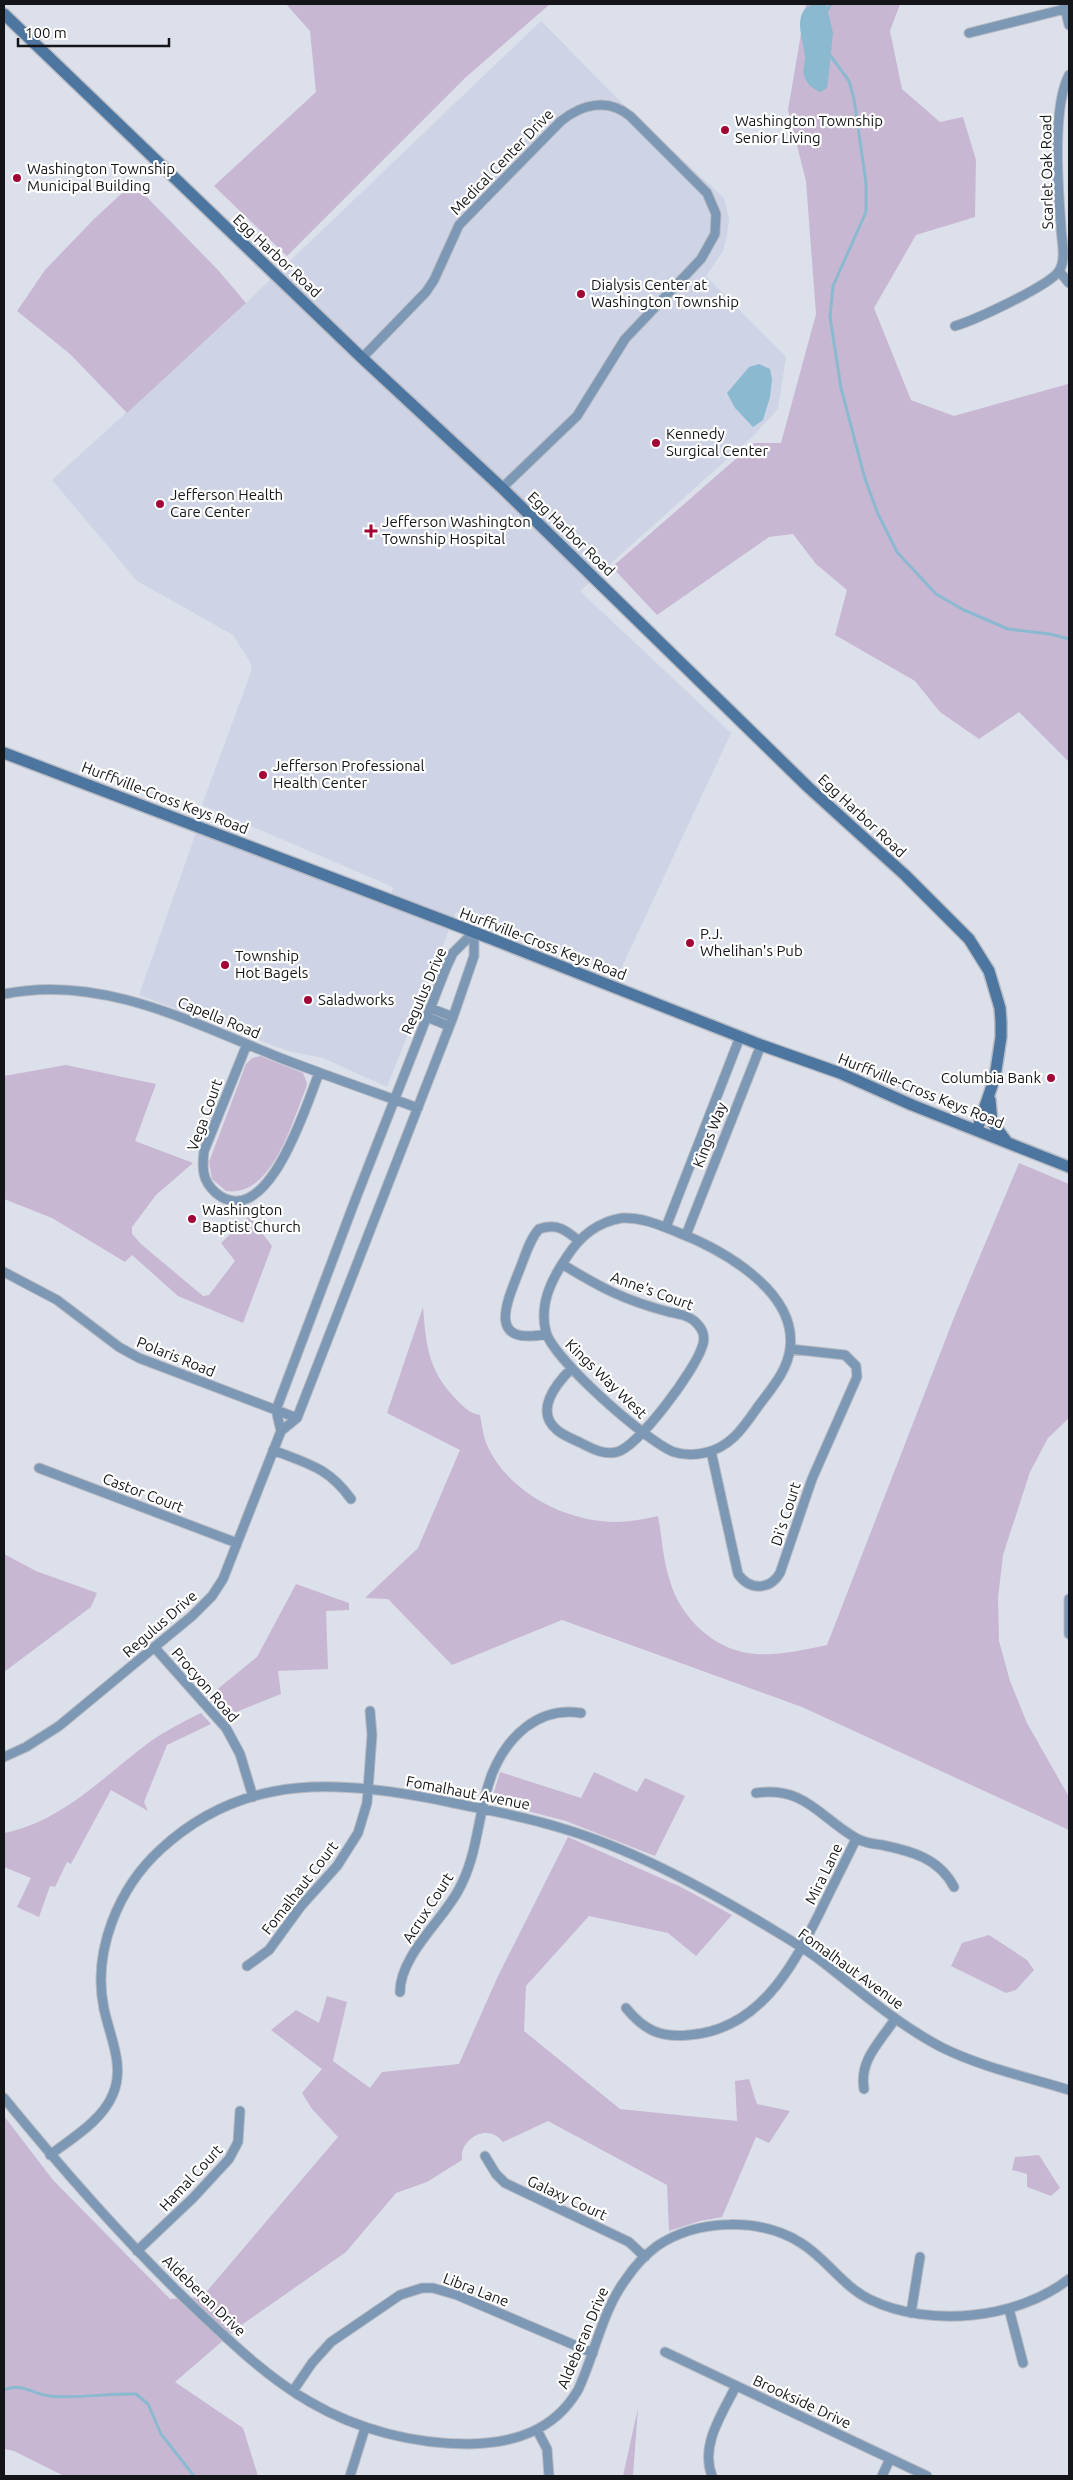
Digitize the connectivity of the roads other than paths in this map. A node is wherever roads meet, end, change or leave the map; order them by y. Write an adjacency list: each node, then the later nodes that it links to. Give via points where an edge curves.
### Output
1 (1064, 6): 3 (street); 4 (street)
2 (4, 14): 9 (main road, Egg Harbor Road)
3 (1069, 25)
4 (969, 33)
5 (1069, 75): 6 (street, Scarlet Oak Road, via 1059,111 1059,204 1063,254)
6 (1059, 271): 7 (street); 8 (street, via 1050,280 984,316)
7 (1069, 283)
8 (956, 326)
9 (362, 358): 10 (main road, Egg Harbor Road); 10 (street, Medical Center Drive, via 426,292 459,224 561,120 575,111 600,105 630,116 707,192 716,214 715,234 701,259 625,339 577,416)
10 (502, 488): 20 (main road, Egg Harbor Road, via 969,939 989,971 1000,1008 1001,1037)
11 (4, 753): 12 (main road, Hurffville-Cross Keys Road)
12 (474, 932): 14 (street, Regulus Drive, via 454,953); 15 (street, Regulus Drive, via 474,956); 16 (main road, Hurffville-Cross Keys Road)
13 (4, 994): 17 (street, Capella Road, via 47,990 91,992 155,1007)
14 (429, 1013): 15 (street); 21 (street, Regulus Drive)
15 (451, 1021): 22 (street, Regulus Drive)
16 (740, 1036): 18 (main road, Hurffville-Cross Keys Road); 26 (street, Kings Way)
17 (247, 1044): 19 (street, Capella Road); 19 (street, Vega Court, via 204,1151 202,1165 210,1188 228,1199 251,1197 260,1191 276,1170 292,1144)
18 (761, 1045): 23 (main road, Hurffville-Cross Keys Road, via 840,1073); 27 (street, Kings Way)
19 (319, 1073): 21 (street, Capella Road)
20 (993, 1084): 23 (main road, Egg Harbor Road); 24 (main road, via 992,1122)
21 (394, 1099): 22 (street, Capella Road); 34 (street, Regulus Drive)
22 (418, 1108): 35 (street, Regulus Drive)
23 (977, 1130): 24 (main road, Hurffville-Cross Keys Road)
24 (1008, 1143): 25 (main road, Hurffville-Cross Keys Road)
25 (1069, 1167)
26 (666, 1227): 27 (street, Kings Way West); 28 (street, Kings Way West, via 637,1218 616,1219 592,1228)
27 (686, 1235): 32 (street, Kings Way West, via 727,1255 759,1280 783,1314)
28 (579, 1241): 29 (street, Kings Way West); 31 (street, via 561,1228 539,1229 506,1304 506,1321 516,1335 526,1338)
29 (562, 1264): 31 (street, Kings Way West, via 546,1297); 37 (street, Anne's Court, via 615,1295 688,1317 702,1331 704,1342 698,1356)
30 (4, 1272): 34 (street, Polaris Road, via 57,1300 119,1347 139,1358)
31 (546, 1334): 33 (street, Kings Way West, via 554,1350)
32 (790, 1349): 39 (street, via 779,1378 742,1429); 39 (street, Di's Court, via 845,1355 856,1366 857,1377 812,1479 780,1573 770,1584 748,1584 738,1574)
33 (571, 1368): 37 (street, Kings Way West); 37 (street, via 549,1397 548,1412 558,1431 597,1451 609,1453 623,1450)
34 (276, 1410): 35 (street, Polaris Road); 36 (street)
35 (297, 1418): 36 (street, Regulus Drive)
36 (281, 1431): 38 (street, Regulus Drive)
37 (642, 1433): 39 (street, Kings Way West, via 676,1453)
38 (273, 1450): 41 (street, via 322,1469); 42 (street, Regulus Drive)
39 (711, 1451)
40 (39, 1468): 42 (street, Castor Court)
41 (351, 1499)
42 (237, 1543): 45 (street, Regulus Drive, via 223,1579 212,1596)
43 (1069, 1598): 44 (street)
44 (1069, 1634)
45 (155, 1648): 48 (street, Regulus Drive, via 44,1736); 51 (street, Procyon Road, via 226,1728 240,1754)
46 (370, 1711): 49 (street, Fomalhaut Court, via 372,1734)
47 (581, 1713): 52 (street, Acrux Court, via 554,1713 522,1728 505,1749 492,1774)
48 (4, 1756)
49 (368, 1788): 51 (street, Fomalhaut Avenue, via 305,1787); 52 (street, Fomalhaut Avenue); 56 (street, Fomalhaut Court, via 362,1824 346,1853 269,1950)
50 (756, 1793): 53 (street, via 780,1792 796,1796)
51 (253, 1797): 64 (street, Fomalhaut Avenue, via 223,1808 186,1828 147,1864 119,1906 104,1947 101,1982 116,2051 117,2082 101,2114)
52 (484, 1809): 55 (street, Fomalhaut Avenue, via 562,1828 654,1865); 57 (street, Acrux Court, via 465,1878 409,1961 401,1977)
53 (856, 1839): 54 (street, via 925,1857 948,1875); 55 (street, Mira Lane)
54 (954, 1887)
55 (802, 1948): 58 (street, Mira Lane, via 785,1976 766,1998 744,2016 708,2032 681,2036 656,2033 645,2028); 59 (street, Fomalhaut Avenue)
56 (247, 1966)
57 (400, 1992)
58 (626, 2008)
59 (895, 2018): 60 (street, via 864,2064); 61 (street, Fomalhaut Avenue, via 922,2037 956,2054)
60 (864, 2089)
61 (1069, 2090)
62 (4, 2098): 64 (street, Aldeberan Drive)
63 (240, 2111): 66 (street, Hamal Court, via 238,2142 229,2159)
64 (50, 2155): 66 (street, Aldeberan Drive)
65 (485, 2156): 67 (street, Galaxy Court, via 504,2183 629,2242)
66 (137, 2251): 76 (street, Aldeberan Drive, via 230,2340)
67 (645, 2257): 71 (street, Aldeberan Drive, via 668,2240 696,2231 728,2224 762,2228 802,2243 858,2293 890,2308); 73 (street, Aldeberan Drive, via 619,2289)
68 (920, 2257): 71 (street)
69 (1069, 2279): 70 (street, Aldeberan Drive, via 1036,2300)
70 (1008, 2309): 71 (street, Aldeberan Drive, via 966,2315); 74 (street)
71 (911, 2313)
72 (665, 2352): 75 (street, Brookside Drive)
73 (593, 2353): 76 (street, Libra Lane, via 444,2291 422,2288 400,2295 331,2342); 78 (street, Aldeberan Drive, via 572,2400 552,2421)
74 (1023, 2364)
75 (736, 2386): 79 (street, Brookside Drive); 82 (street, via 710,2440 708,2461)
76 (293, 2391): 77 (street, Aldeberan Drive, via 310,2403)
77 (365, 2428): 78 (street, Aldeberan Drive, via 413,2439 462,2444 502,2442); 80 (street)
78 (537, 2430): 81 (street, via 547,2449)
79 (890, 2459): 83 (street); 84 (street, Brookside Drive)
80 (350, 2476)
81 (549, 2476)
82 (712, 2476)
83 (882, 2476)
84 (927, 2476)

